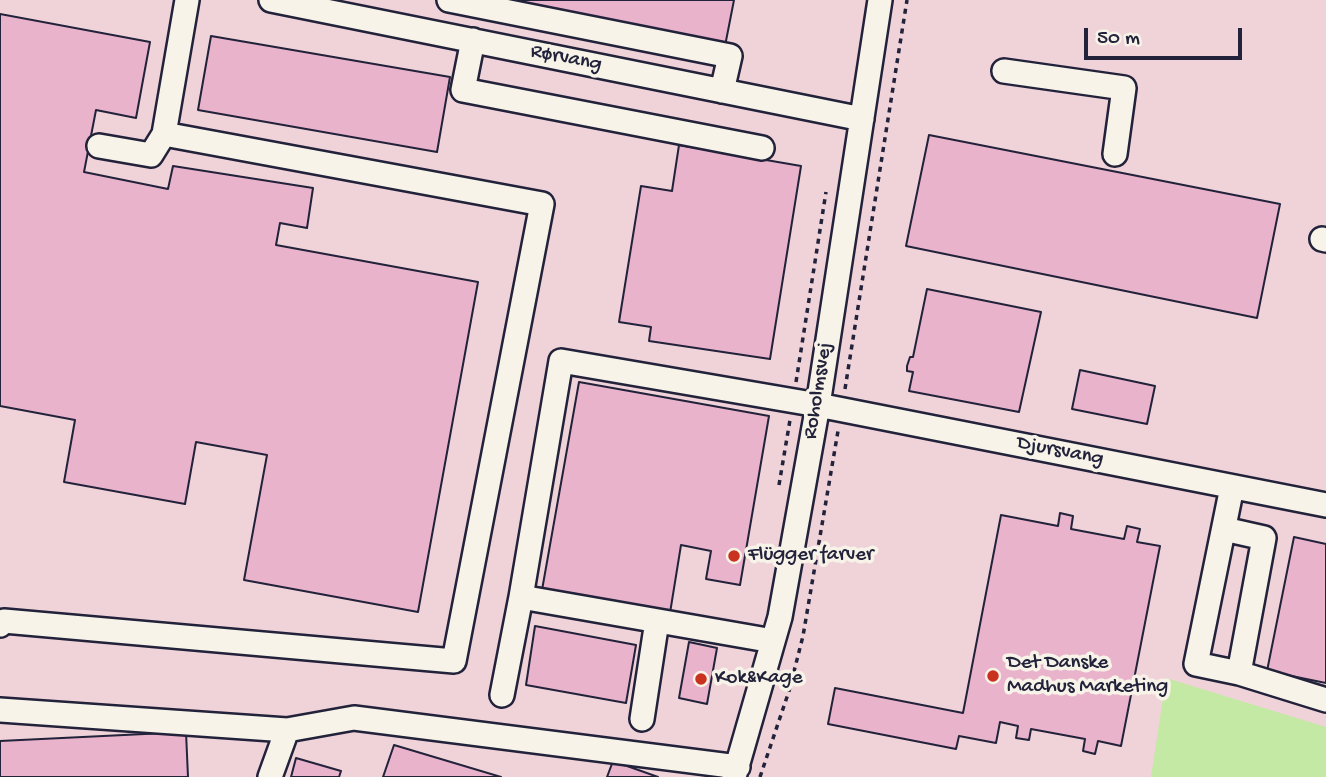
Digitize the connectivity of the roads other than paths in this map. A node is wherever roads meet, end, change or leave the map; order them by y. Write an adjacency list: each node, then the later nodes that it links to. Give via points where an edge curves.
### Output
1 (187, 0): 11 (street)
2 (271, 0): 5 (street, Rørvang)
3 (449, 0): 9 (street, via 730,56)
4 (880, 0): 10 (street, Roholmsvej)
5 (336, 6): 6 (street, Rørvang)
6 (371, 9): 7 (street, Rørvang)
7 (473, 40): 9 (street, Rørvang); 13 (street, via 463,90)
8 (1004, 71): 14 (street, via 1124,88)
9 (722, 91): 10 (street, Rørvang)
10 (862, 119): 15 (street, Roholmsvej)
11 (164, 134): 12 (street, via 150,155); 21 (street, via 542,204 454,661 4,621)
12 (99, 146)
13 (762, 148)
14 (1115, 154)
15 (818, 405): 16 (street, Djursvang); 19 (street, Djursvang, via 561,361); 22 (street, Roholmsvej)
16 (1232, 486): 17 (street, Djursvang); 18 (street)
17 (1326, 505)
18 (1224, 529): 23 (street, via 1264,537); 23 (street, via 1196,664)
19 (520, 597): 20 (street); 24 (street)
20 (657, 621): 22 (street); 27 (street)
21 (0, 625)
22 (773, 641): 29 (street, Roholmsvej)
23 (1239, 673): 25 (street)
24 (502, 695)
25 (1326, 700)
26 (0, 710): 28 (street)
27 (642, 719)
28 (287, 730): 29 (street, via 354,718); 30 (street)
29 (736, 772)
30 (271, 777)

